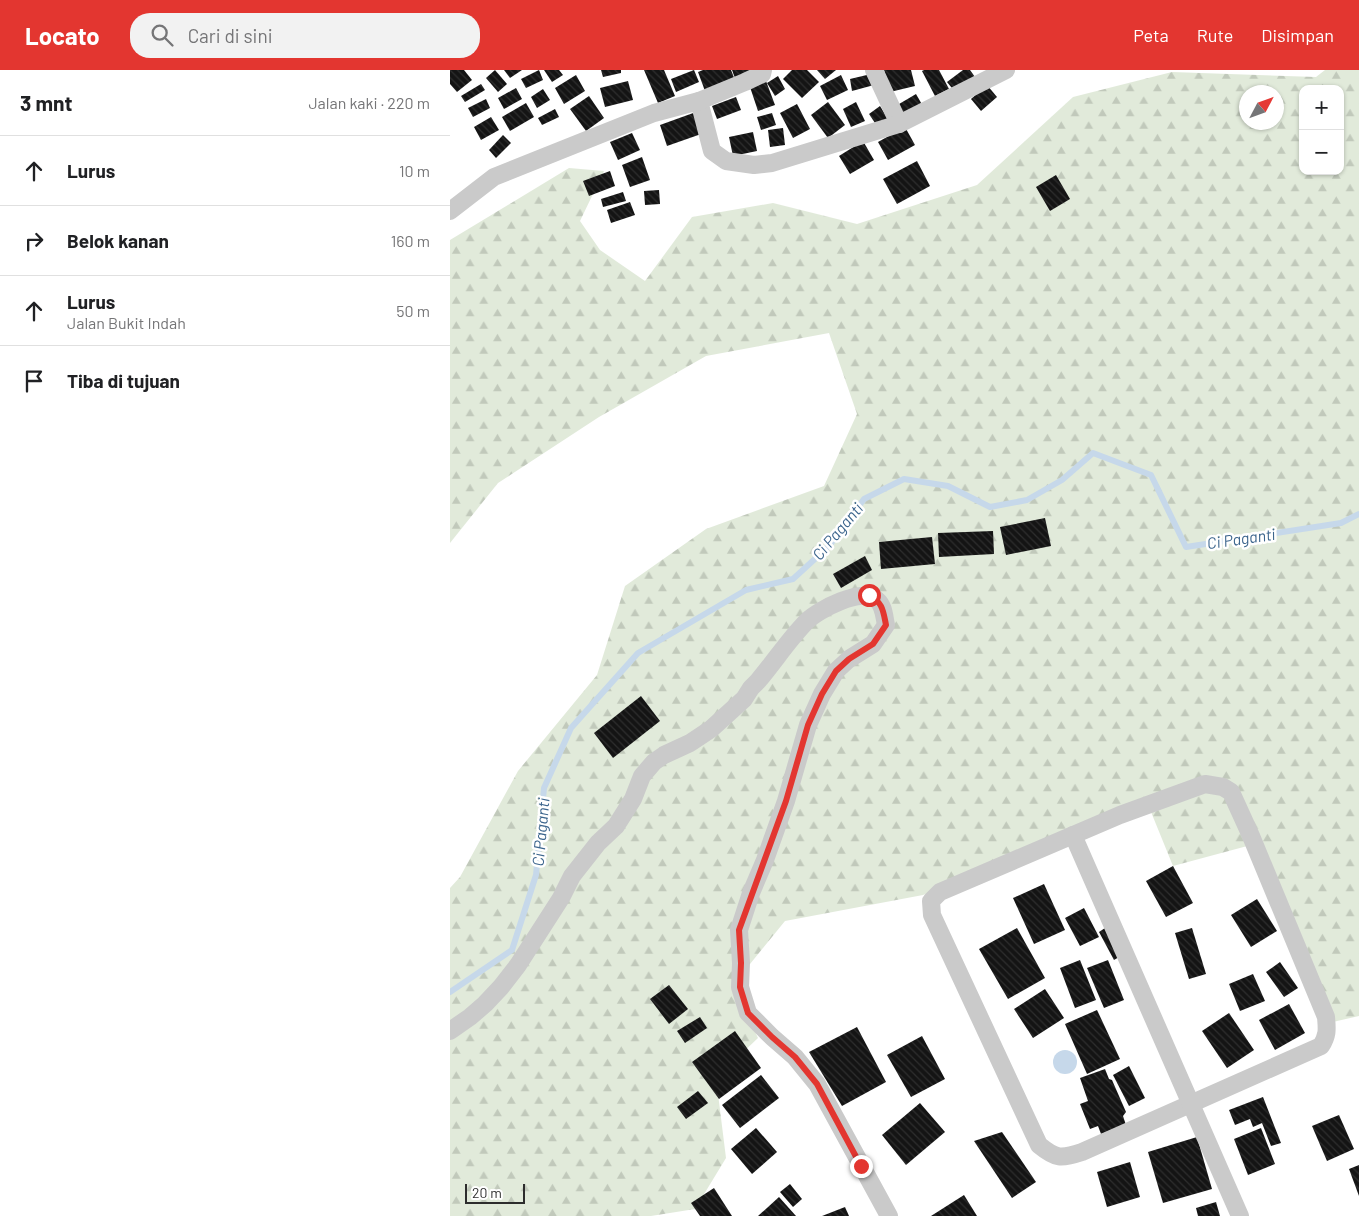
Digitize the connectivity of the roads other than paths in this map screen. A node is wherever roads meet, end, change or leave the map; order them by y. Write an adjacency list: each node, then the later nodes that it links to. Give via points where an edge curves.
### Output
1 (764, 70): 4 (street, via 746,82)
2 (874, 70): 5 (street)
3 (1006, 70): 5 (street)
4 (698, 101): 5 (street, via 712,151 726,160 754,165 772,163); 6 (street, via 654,113 494,177)
5 (899, 124)
6 (450, 211)
7 (1073, 835): 9 (street); 9 (street, via 1205,784 1231,792 1251,836 1326,1017 1326,1038 1321,1046); 9 (street, via 940,892 932,902 932,915 1039,1144 1051,1154 1066,1157 1082,1152)
8 (450, 1031): 10 (street, via 485,1004 518,965 572,876 616,826 633,799 642,776 654,762 711,729 744,699 808,620 841,601 869,595 883,609 886,625 873,644 836,671 808,725 786,801 739,930 740,987 748,1013 795,1057 817,1084)
9 (1190, 1103): 11 (street)
10 (889, 1216)
11 (1240, 1216)

